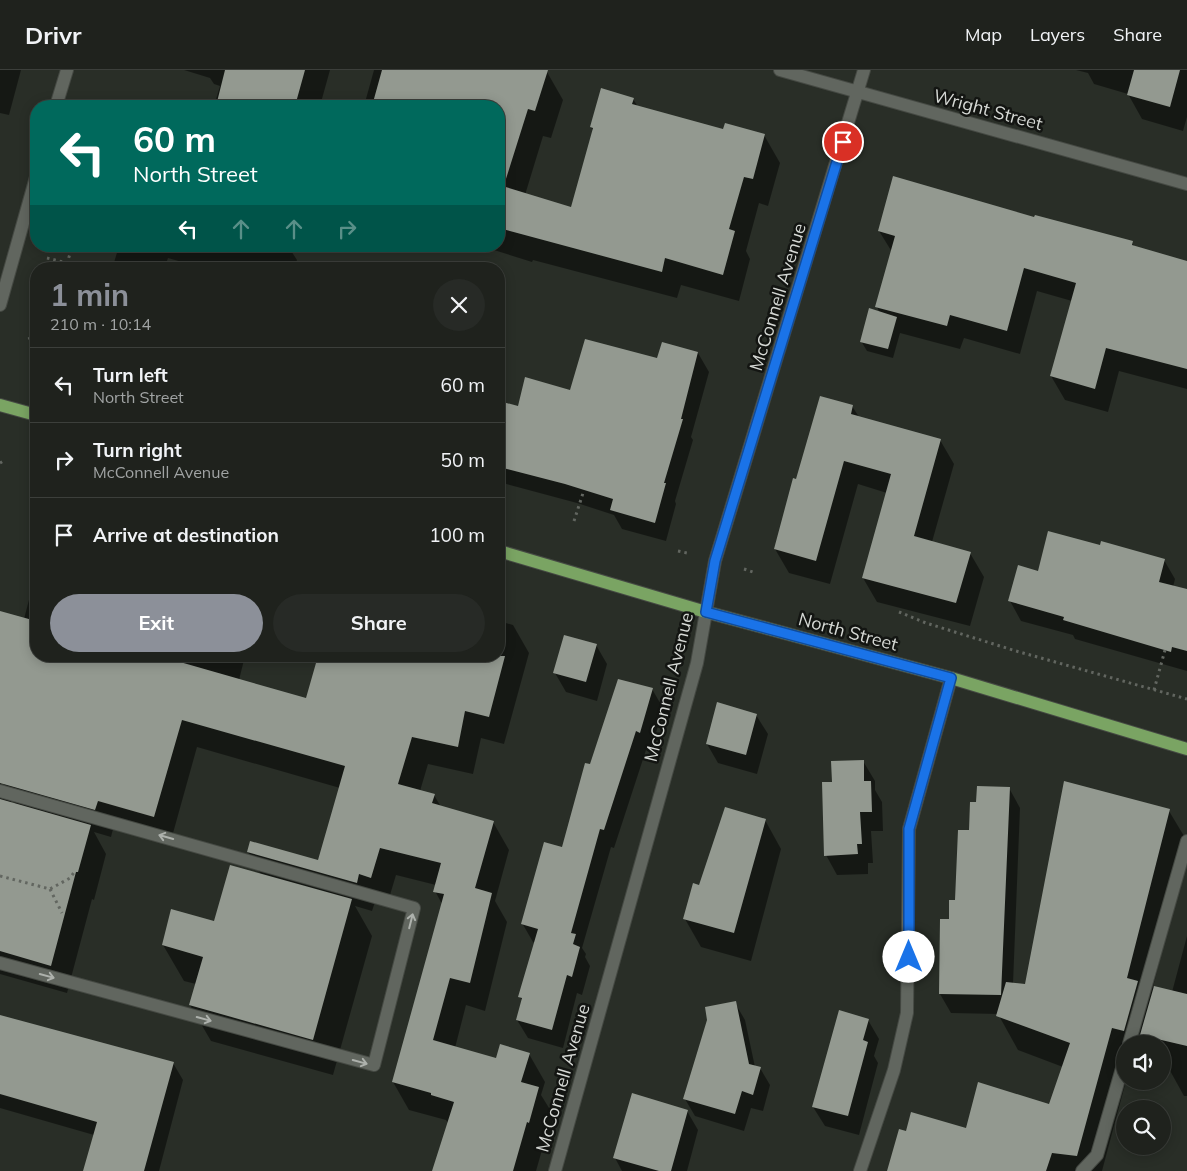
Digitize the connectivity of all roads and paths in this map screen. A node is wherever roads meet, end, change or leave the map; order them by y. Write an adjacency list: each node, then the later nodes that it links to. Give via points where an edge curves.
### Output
1 (67, 70): 5 (street)
2 (780, 70): 4 (street, Wright Street)
3 (864, 70): 4 (street, McConnell Avenue)
4 (858, 92): 6 (street, Wright Street); 22 (street, McConnell Avenue, via 715,561)
5 (58, 100)
6 (1187, 184)
7 (30, 198): 10 (street)
8 (47, 258): 9 (path)
9 (63, 262)
10 (0, 305)
11 (0, 405): 12 (main road)
12 (30, 413)
13 (5, 460): 14 (path)
14 (0, 463)
15 (584, 490): 16 (path)
16 (574, 521)
17 (678, 551): 19 (path)
18 (505, 553): 22 (main road, North Street)
19 (687, 553)
20 (744, 569): 21 (path)
21 (753, 572)
22 (706, 612): 25 (main road, North Street); 38 (street, McConnell Avenue, via 697,663)
23 (899, 612): 26 (path, via 1016,651)
24 (1165, 650): 26 (path)
25 (951, 678): 28 (main road, North Street); 39 (street, via 909,829 907,1013 894,1070)
26 (1154, 690): 27 (path)
27 (1187, 699)
28 (1187, 749)
29 (0, 791): 35 (street, one-way to 29, via 374,1065 414,908)
30 (1187, 841): 36 (street)
31 (74, 872): 33 (path)
32 (0, 876): 33 (path)
33 (50, 890): 34 (path)
34 (62, 914)
35 (0, 963)
36 (1132, 1035)
37 (1116, 1089): 40 (street, via 1097,1155)
38 (556, 1171)
39 (860, 1171)
40 (1082, 1171)

